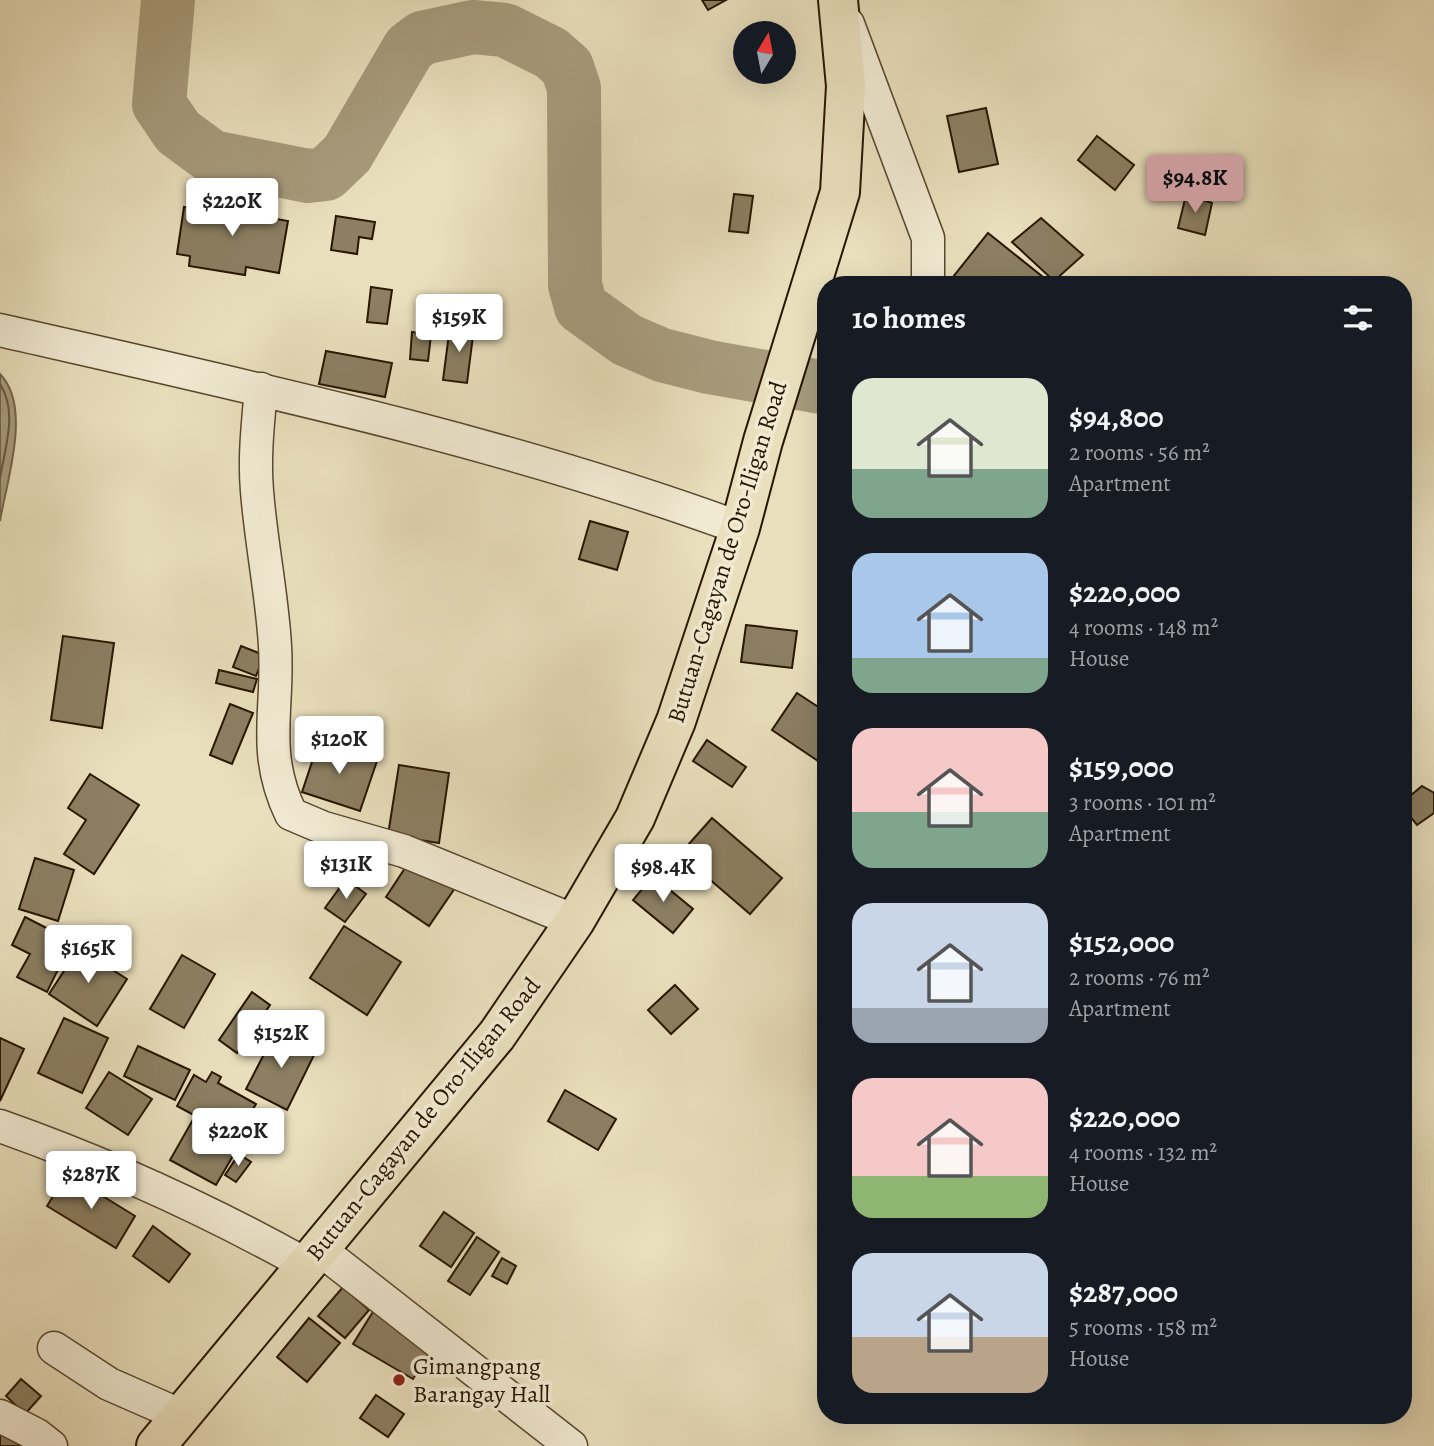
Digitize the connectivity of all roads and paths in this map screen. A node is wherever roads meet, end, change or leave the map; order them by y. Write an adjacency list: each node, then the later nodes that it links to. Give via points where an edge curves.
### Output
1 (838, 0): 2 (street, via 928,238); 5 (highway, Butuan-Cagayan de Oro-Iligan Road, via 846,86 840,192)
2 (928, 276)
3 (0, 330): 4 (street)
4 (261, 389): 5 (street, via 529,457); 6 (street, via 257,492 276,664 271,734 276,776 291,814 404,851)
5 (740, 528): 6 (highway, Butuan-Cagayan de Oro-Iligan Road, via 635,818)
6 (575, 920): 8 (highway, Butuan-Cagayan de Oro-Iligan Road, via 497,1035)
7 (0, 1126): 8 (street, via 50,1143)
8 (311, 1256): 11 (highway, Butuan-Cagayan de Oro-Iligan Road); 14 (street)
9 (54, 1348): 11 (street, via 109,1384)
10 (0, 1416): 12 (street)
11 (183, 1416): 13 (highway, Butuan-Cagayan de Oro-Iligan Road)
12 (51, 1446)
13 (156, 1446)
14 (571, 1446)

